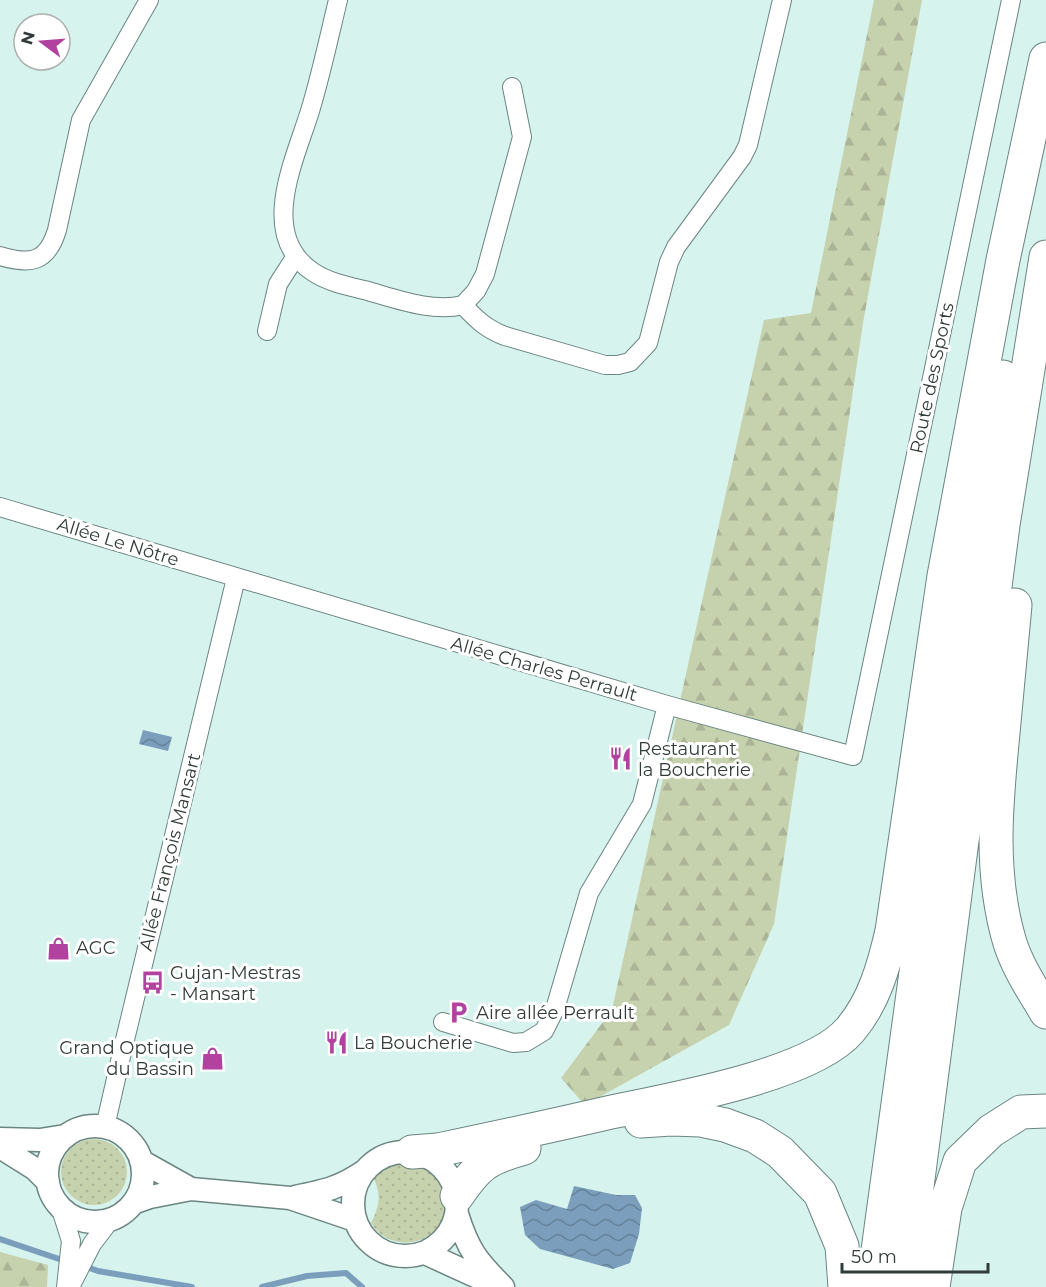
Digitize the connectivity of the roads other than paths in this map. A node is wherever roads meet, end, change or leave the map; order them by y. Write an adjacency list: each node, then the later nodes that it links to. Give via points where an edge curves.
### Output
1 (149, 0): 8 (street, via 81,120 51,247 31,261)
2 (338, 0): 9 (street, via 282,203 285,230)
3 (782, 0): 11 (street, via 748,145 676,247 651,336 639,354 630,362 605,365 491,330)
4 (1011, 0): 17 (street, Route des Sports)
5 (1046, 59): 25 (highway, via 1003,260 944,576 892,931 876,986 864,1010 849,1031 829,1048 774,1072 676,1098 438,1150)
6 (512, 87): 11 (street, via 522,137 485,274)
7 (1046, 91): 40 (highway, via 948,738)
8 (0, 256)
9 (296, 256): 11 (street, via 312,272 338,283 429,306); 12 (street, via 278,284)
10 (1046, 257): 41 (highway, via 1003,525)
11 (463, 305)
12 (267, 331)
13 (1046, 354): 18 (highway, via 1025,497 994,830 1002,914 1011,945)
14 (0, 507): 15 (street, Allée Le Nôtre)
15 (236, 578): 16 (street, Allée Charles Perrault); 21 (street, Allée François Mansart)
16 (667, 705): 17 (street, Allée Charles Perrault); 19 (street, via 642,804 589,893 555,1009 544,1031 526,1042 513,1043)
17 (853, 756)
18 (1046, 1012)
19 (443, 1022)
20 (1046, 1111): 42 (highway, via 1021,1112 991,1131 960,1161 945,1208)
21 (105, 1127): 22 (street, via 77,1129); 26 (street, via 128,1139)
22 (65, 1136): 23 (street); 28 (street, via 49,1160)
23 (0, 1139)
24 (0, 1147): 28 (street)
25 (412, 1152): 27 (street, via 394,1153); 32 (street, via 428,1156 442,1166 452,1180)
26 (141, 1161): 29 (street); 31 (street, via 143,1175)
27 (366, 1170): 30 (street, via 327,1191); 35 (street, via 353,1201)
28 (48, 1182): 33 (street)
29 (191, 1189): 30 (street); 31 (street)
30 (290, 1198): 35 (street)
31 (133, 1203): 34 (street)
32 (457, 1205): 36 (street, via 451,1231); 38 (street, via 468,1246); 39 (highway, via 479,1167 494,1157 520,1149 647,1120 701,1120 725,1125 780,1152 820,1193 842,1246)
33 (60, 1206): 34 (street, via 83,1220); 37 (street, via 71,1240)
34 (111, 1219): 37 (street)
35 (355, 1220): 36 (street, via 374,1247 390,1255 408,1257)
36 (425, 1253): 38 (street)
37 (68, 1287)
38 (501, 1287)
39 (845, 1287)
40 (873, 1287)
41 (904, 1287)
42 (933, 1287)

